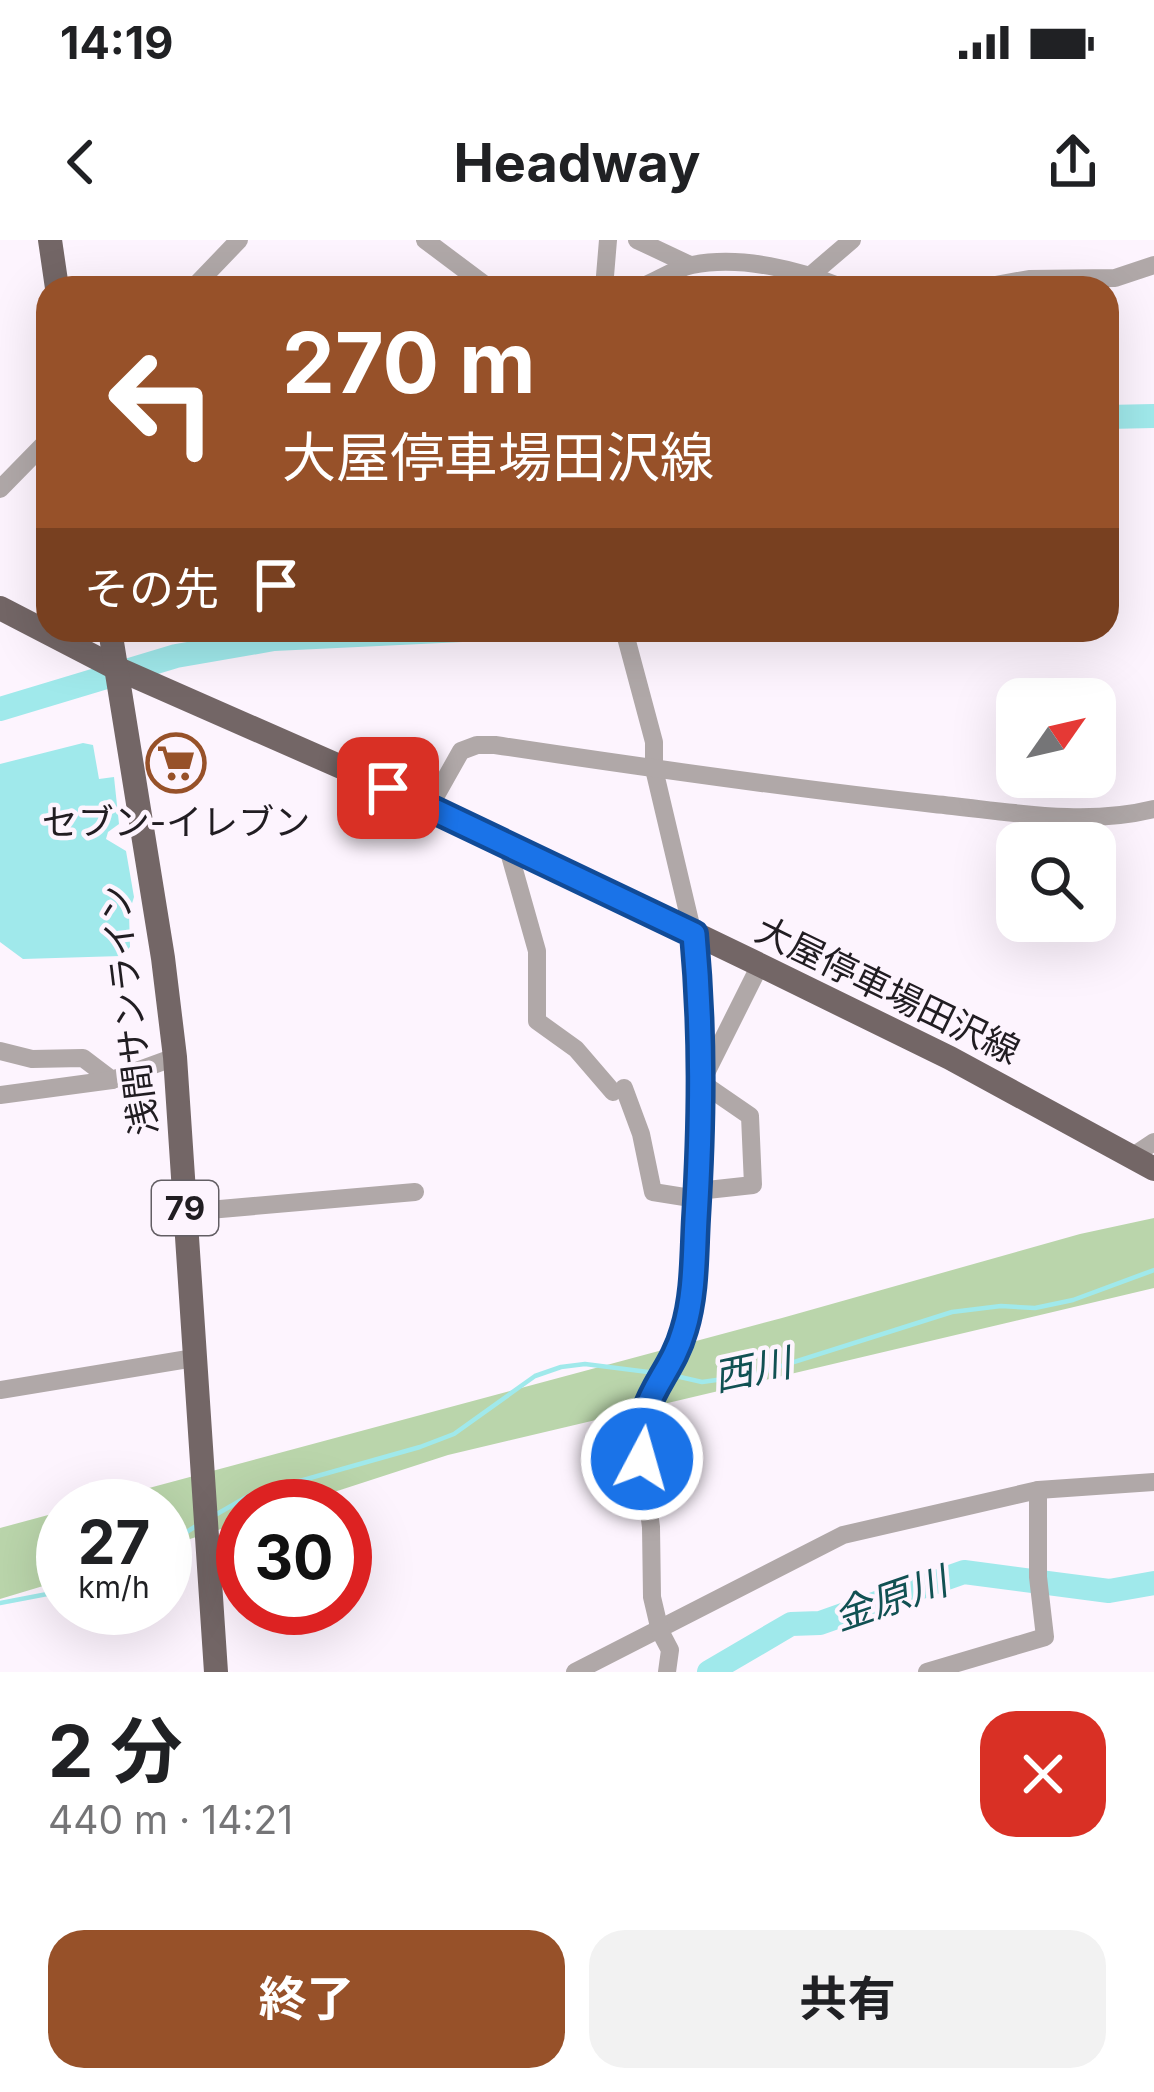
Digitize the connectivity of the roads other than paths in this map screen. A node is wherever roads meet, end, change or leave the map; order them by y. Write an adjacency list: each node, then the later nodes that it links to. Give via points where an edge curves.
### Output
1 (50, 240): 10 (main road)
2 (238, 240): 11 (street)
3 (425, 240): 12 (street)
4 (608, 240): 13 (street)
5 (637, 240): 7 (street)
6 (851, 240): 9 (street)
7 (690, 265): 9 (street, via 742,263); 14 (street)
8 (1154, 266): 15 (street)
9 (811, 275)
10 (55, 276)
11 (204, 276)
12 (473, 276)
13 (605, 276)
14 (665, 276)
15 (1119, 277)
16 (36, 452): 17 (street)
17 (0, 490)
18 (0, 608): 19 (main road, 大屋停車場田沢線)
19 (36, 628)
20 (62, 642): 23 (main road, 大屋停車場田沢線)
21 (114, 642): 23 (main road, 浅間サンライン / 79)
22 (627, 642): 24 (street)
23 (124, 676): 25 (main road, 大屋停車場田沢線); 31 (main road, 浅間サンライン / 79)
24 (654, 769): 25 (street, via 477,746 461,752); 26 (street, via 989,811 1096,818); 28 (street)
25 (430, 806): 27 (main road, 大屋停車場田沢線)
26 (1154, 809)
27 (507, 845): 28 (main road, 大屋停車場田沢線); 37 (street, via 537,951 537,1021 618,1090 641,1134 653,1192)
28 (694, 934): 29 (main road, 大屋停車場田沢線); 33 (street)
29 (760, 965): 33 (street); 35 (main road, 大屋停車場田沢線)
30 (0, 1051): 32 (street, via 82,1058)
31 (175, 1058): 32 (street); 38 (main road, 浅間サンライン / 79)
32 (112, 1080): 34 (street)
33 (701, 1084): 37 (street); 37 (street, via 750,1116 753,1185)
34 (0, 1095)
35 (1147, 1156)
36 (415, 1192): 38 (street)
37 (698, 1195): 43 (street, via 684,1332 651,1390 639,1436)
38 (186, 1212): 39 (main road, 浅間サンライン / 79)
39 (194, 1358): 40 (street); 44 (main road, 浅間サンライン / 79)
40 (0, 1390)
41 (1154, 1482): 42 (street)
42 (1038, 1490): 43 (street, via 843,1535); 47 (street, via 1045,1637)
43 (660, 1631): 45 (street); 46 (street, via 670,1650)
44 (216, 1672)
45 (575, 1672)
46 (667, 1672)
47 (927, 1672)

